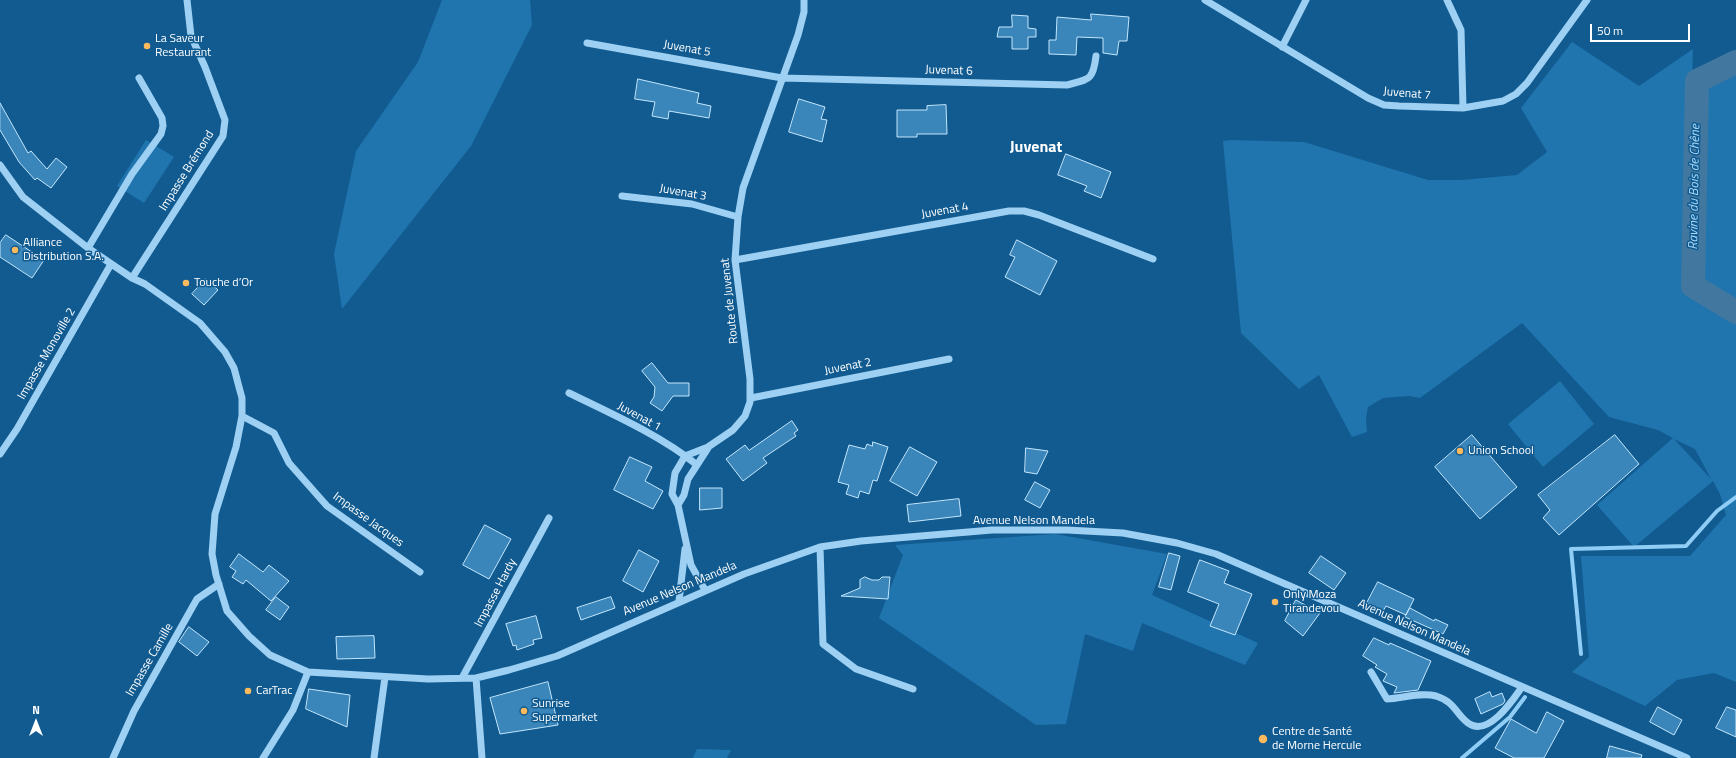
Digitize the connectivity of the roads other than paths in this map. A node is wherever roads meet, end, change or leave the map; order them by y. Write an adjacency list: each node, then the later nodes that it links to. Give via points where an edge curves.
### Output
1 (186, 0): 20 (street, Impasse Brémond, via 191,36 225,120 223,136)
2 (804, 0): 11 (street, Route de Juvenat, via 804,12 798,35)
3 (1205, 0): 8 (street, Juvenat 7)
4 (1306, 0): 8 (street)
5 (1447, 0): 12 (street, via 1461,30)
6 (1587, 0): 12 (street, Juvenat 7, via 1527,84 1516,94 1503,101)
7 (587, 43): 11 (street, Juvenat 5)
8 (1282, 47): 12 (street, Juvenat 7, via 1384,105)
9 (1096, 56): 11 (street, Juvenat 6, via 1094,71 1088,80 1067,85)
10 (139, 78): 16 (street, via 162,118 161,134 132,174)
11 (782, 78): 15 (street, Route de Juvenat, via 743,188)
12 (1463, 108)
13 (0, 165): 16 (street, Avenue Nelson Mandela, via 23,197)
14 (622, 196): 15 (street, Juvenat 3, via 692,204)
15 (738, 217): 18 (street, Route de Juvenat)
16 (88, 248): 19 (street, Avenue Nelson Mandela)
17 (1153, 259): 18 (street, Juvenat 4, via 1038,215 1024,211 1009,211)
18 (735, 260): 23 (street, Route de Juvenat)
19 (111, 264): 20 (street, Avenue Nelson Mandela); 26 (street, Impasse Monoville 2, via 17,429)
20 (132, 278): 24 (street, Avenue Nelson Mandela, via 200,323 225,352 234,368 242,398)
21 (949, 359): 23 (street, Juvenat 2)
22 (569, 393): 27 (street, Juvenat 1, via 626,421)
23 (751, 398): 25 (street, Route de Juvenat, via 745,416 733,430)
24 (242, 416): 33 (street, Impasse Jacques, via 274,433 289,463 327,506); 34 (street, Avenue Nelson Mandela, via 236,447 215,514 212,554)
25 (708, 447): 27 (street, Route de Juvenat); 28 (street, Route de Juvenat)
26 (0, 454)
27 (685, 456): 28 (street, Juvenat 1); 29 (street, via 675,473 672,494)
28 (697, 465): 29 (street, Route de Juvenat, via 688,479 684,495)
29 (678, 505): 31 (street)
30 (549, 518): 40 (street, Impasse Hardy)
31 (685, 544): 35 (street, via 691,565); 36 (street)
32 (820, 547): 35 (street, Avenue Nelson Mandela); 42 (street, Avenue Nelson Mandela, via 992,530 1123,533 1177,543 1216,554); 43 (street, via 823,644 856,669)
33 (420, 572)
34 (220, 584): 37 (street, Avenue Nelson Mandela, via 227,610 249,636 270,655); 44 (street, Impasse Camille, via 197,599 134,711)
35 (705, 590): 36 (street, Avenue Nelson Mandela)
36 (679, 601): 41 (street, Avenue Nelson Mandela, via 557,656)
37 (308, 672): 39 (street, Avenue Nelson Mandela); 45 (street, via 293,710)
38 (1371, 672): 42 (street, via 1387,699 1436,696 1452,704 1473,726 1485,725 1496,718 1510,705)
39 (385, 677): 40 (street, Avenue Nelson Mandela); 46 (street)
40 (462, 678): 41 (street, Avenue Nelson Mandela)
41 (476, 678): 47 (street)
42 (1522, 687): 48 (street, Avenue Nelson Mandela)
43 (913, 689)
44 (113, 758)
45 (263, 758)
46 (374, 758)
47 (482, 758)
48 (1687, 758)

